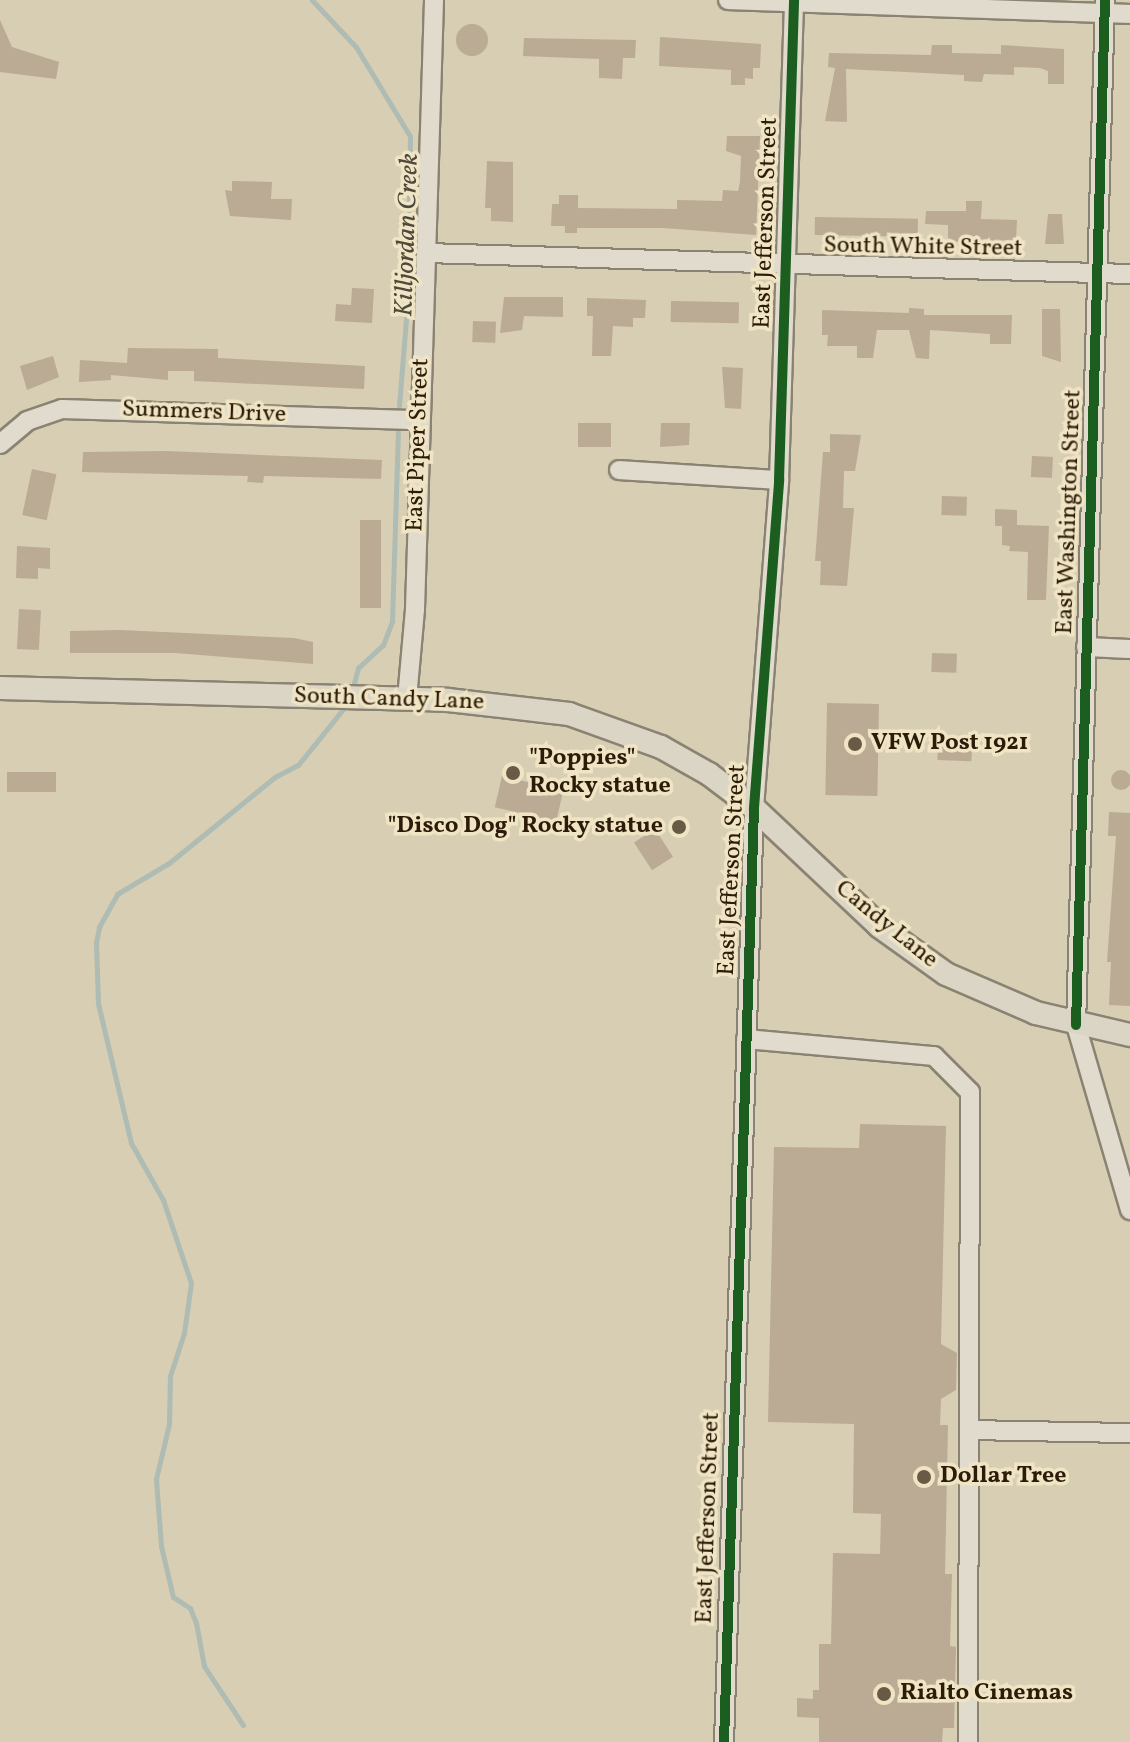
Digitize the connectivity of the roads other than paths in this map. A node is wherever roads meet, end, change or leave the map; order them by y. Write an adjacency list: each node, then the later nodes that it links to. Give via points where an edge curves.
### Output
1 (434, 0): 7 (street, East Piper Street)
2 (728, 0): 3 (street)
3 (794, 1): 4 (street); 8 (street, East Jefferson Street)
4 (952, 4): 5 (street)
5 (1105, 7): 6 (street); 9 (street, East Washington Street)
6 (1130, 14)
7 (426, 253): 8 (street, South White Street); 11 (street, East Piper Street)
8 (785, 265): 9 (street, South White Street); 14 (street, East Jefferson Street)
9 (1098, 273): 10 (street, South White Street); 15 (street, East Washington Street)
10 (1130, 274)
11 (419, 420): 12 (street, Summers Drive, via 62,409 27,421); 18 (street, East Piper Street)
12 (0, 444)
13 (619, 470): 14 (street)
14 (779, 480): 19 (street, East Jefferson Street)
15 (1086, 647): 16 (street); 20 (street, East Washington Street)
16 (1130, 649)
17 (0, 688): 18 (main road, South Candy Lane)
18 (407, 699): 19 (main road, South Candy Lane, via 529,708 600,724 685,759)
19 (754, 808): 20 (main road, Candy Lane, via 912,952 979,991); 22 (street, East Jefferson Street)
20 (1076, 1025): 21 (main road, Candy Lane); 23 (street, East Washington Street)
21 (1130, 1035)
22 (746, 1039): 24 (street, via 934,1056 970,1092); 26 (street, East Jefferson Street)
23 (1130, 1210)
24 (969, 1430): 25 (street); 27 (street)
25 (1130, 1433)
26 (724, 1742)
27 (968, 1742)

